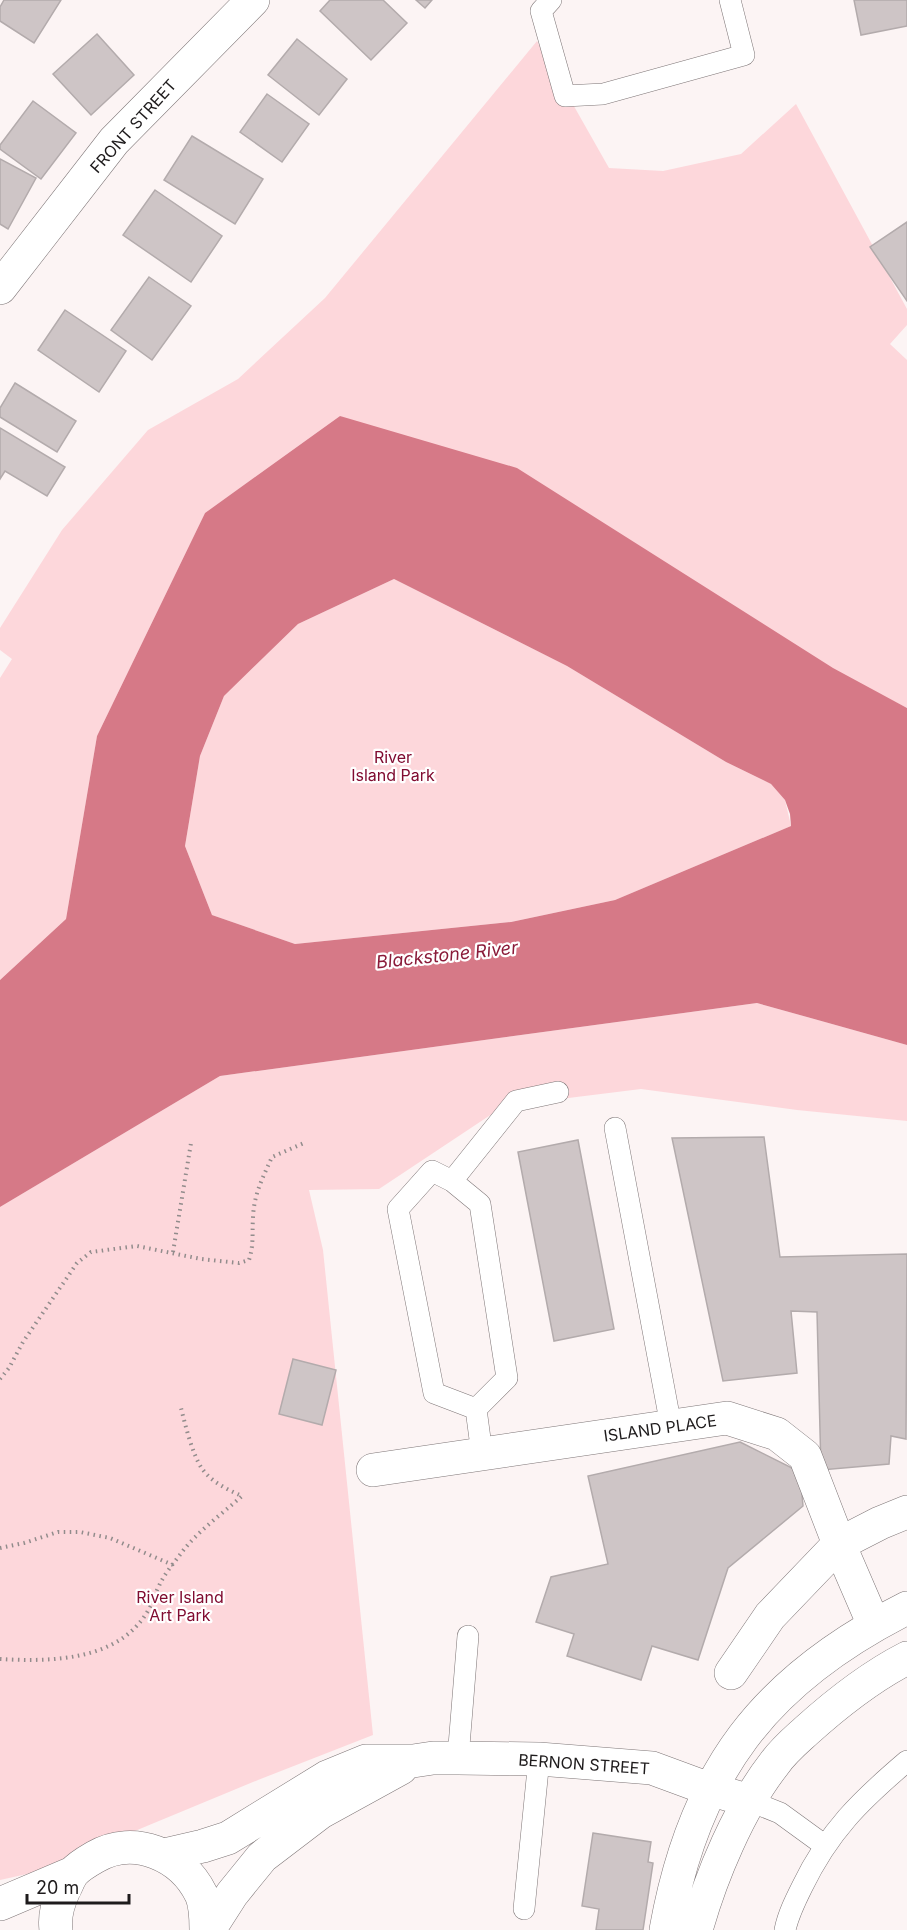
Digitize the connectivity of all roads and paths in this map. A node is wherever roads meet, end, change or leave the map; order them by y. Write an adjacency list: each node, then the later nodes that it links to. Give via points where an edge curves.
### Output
1 (253, 0): 4 (main road, FRONT STREET, via 114,141)
2 (551, 0): 3 (lane, via 541,11 565,96 603,94 744,56)
3 (730, 0)
4 (0, 288)
5 (558, 1092): 9 (lane, via 516,1101)
6 (615, 1128): 14 (lane)
7 (191, 1143): 10 (path)
8 (304, 1143): 10 (path, via 272,1157 257,1190 254,1247 249,1260 239,1263 201,1259)
9 (452, 1181): 13 (lane, via 480,1204 507,1378); 13 (lane, via 432,1171 398,1209 434,1393)
10 (173, 1252): 11 (path, via 137,1246 91,1252 77,1263)
11 (0, 1379)
12 (181, 1408): 20 (path, via 202,1470 242,1496)
13 (477, 1409): 15 (lane)
14 (671, 1426): 15 (main road, ISLAND PLACE); 18 (main road, ISLAND PLACE, via 727,1418 777,1434 805,1456)
15 (482, 1454): 16 (main road, ISLAND PLACE)
16 (374, 1470)
17 (907, 1512): 18 (main road)
18 (839, 1544): 22 (main road, ISLAND PLACE); 26 (main road, via 770,1616)
19 (0, 1548): 20 (path, via 57,1532 80,1532 110,1538)
20 (173, 1565): 25 (path, via 150,1608 126,1638 98,1652 55,1659)
21 (907, 1608): 22 (main road)
22 (874, 1625): 31 (main road, via 789,1685 733,1749)
23 (468, 1636): 27 (lane)
24 (907, 1658): 32 (main road, via 853,1692 807,1730 779,1757)
25 (0, 1659)
26 (731, 1673)
27 (458, 1758): 28 (main road, BERNON STREET); 29 (main road, BERNON STREET)
28 (539, 1759): 31 (main road, BERNON STREET, via 652,1768); 37 (lane)
29 (413, 1761): 34 (main road, BERNON STREET, via 366,1761 327,1777 228,1838); 39 (main road, BERNON STREET, via 321,1812 262,1857)
30 (907, 1761): 33 (lane, via 855,1807)
31 (709, 1789): 32 (main road, BERNON STREET); 40 (main road, via 680,1866)
32 (750, 1801): 33 (lane, via 785,1816); 41 (main road, via 707,1891)
33 (824, 1845): 42 (lane, via 795,1900)
34 (164, 1855): 35 (main road, via 133,1847 117,1849 102,1853); 39 (main road, via 179,1865 201,1895)
35 (73, 1873): 36 (main road); 38 (main road, via 58,1902)
36 (0, 1904)
37 (524, 1909)
38 (56, 1930)
39 (208, 1930)
40 (666, 1930)
41 (696, 1930)
42 (785, 1930)

